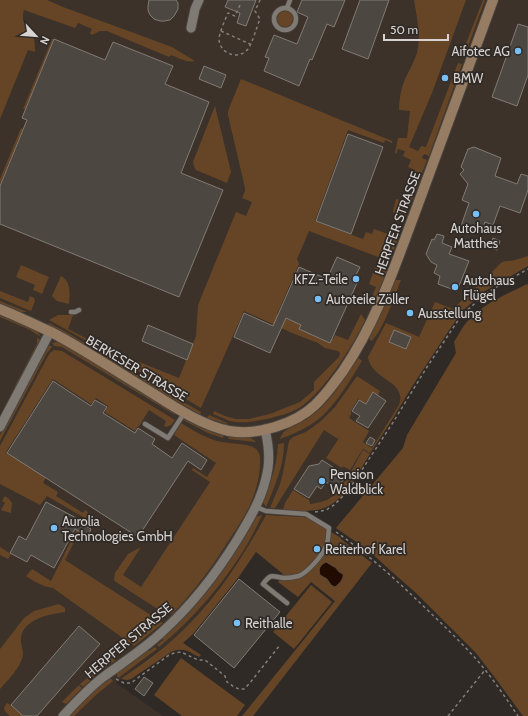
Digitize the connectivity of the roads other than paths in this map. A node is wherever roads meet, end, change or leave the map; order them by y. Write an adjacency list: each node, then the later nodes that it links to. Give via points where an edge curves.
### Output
1 (199, 0): 5 (street)
2 (290, 0): 4 (lane)
3 (493, 0): 13 (main road, HERPFER STRASSE, via 393,272 368,329 348,363 317,404 299,418)
4 (287, 8): 4 (lane, via 292,10 296,21 291,28 283,30 276,25 274,18 277,11)
5 (191, 28)
6 (0, 309): 9 (main road, BERKESER STRASSE)
7 (79, 310): 8 (lane)
8 (71, 312)
9 (50, 332): 10 (main road, BERKESER STRASSE); 12 (street)
10 (185, 412): 11 (lane, via 168,438); 13 (main road, BERKESER STRASSE, via 228,431)
11 (145, 424)
12 (0, 427)
13 (265, 429): 14 (street, HERPFER STRASSE, via 269,445 268,468)
14 (256, 506): 15 (lane, via 266,511 306,514 329,528 326,546 306,571 299,576 284,578 273,575 263,584); 16 (street, HERPFER STRASSE, via 229,553 196,597 161,633 90,689)
15 (287, 603)
16 (63, 716)

